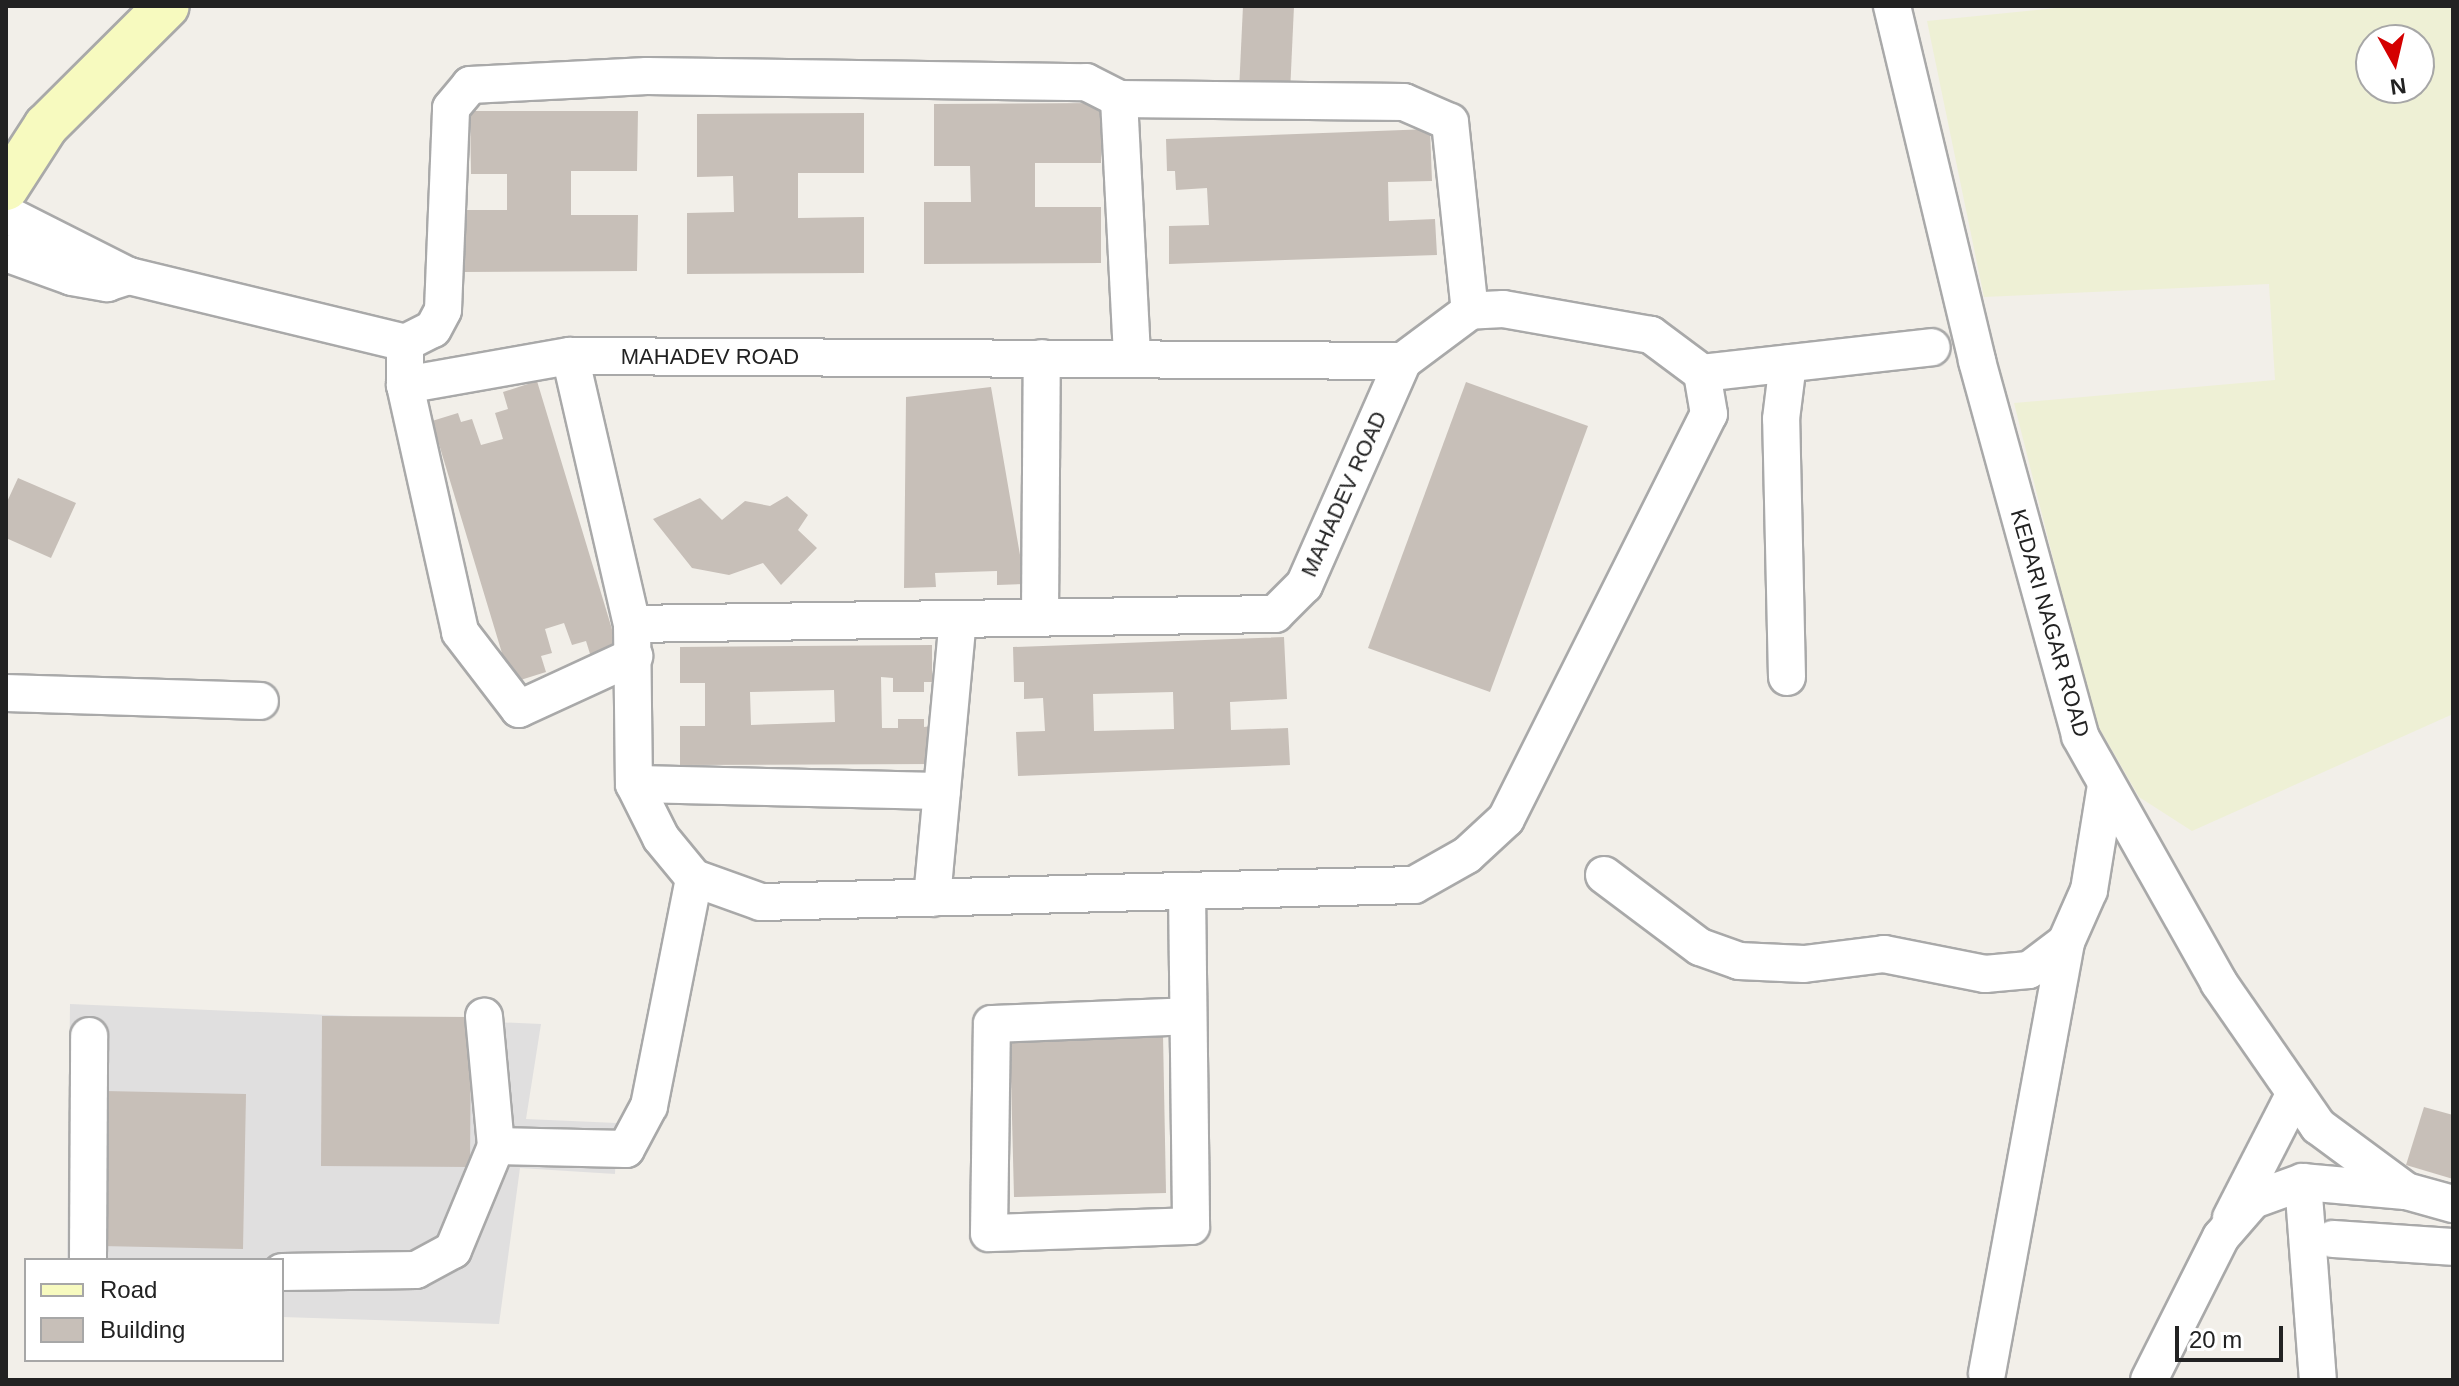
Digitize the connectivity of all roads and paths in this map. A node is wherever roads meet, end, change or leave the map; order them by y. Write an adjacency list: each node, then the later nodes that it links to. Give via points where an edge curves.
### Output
1 (167, 6): 4 (main road, via 46,126)
2 (1892, 6): 25 (street, KEDARI NAGAR ROAD, via 1977,361 2080,736)
3 (1119, 99): 8 (street, via 1404,102 1450,122); 9 (street, via 1086,82 647,76 470,85 451,108 443,310 433,329); 13 (street)
4 (6, 188)
5 (6, 214): 7 (street)
6 (6, 253): 7 (street, via 72,277 107,283)
7 (129, 276): 9 (street)
8 (1470, 311): 14 (street); 16 (street, via 1503,309 1651,335)
9 (405, 343): 17 (street, MAHADEV ROAD)
10 (1932, 347): 15 (street)
11 (570, 356): 12 (street, MAHADEV ROAD); 17 (street, MAHADEV ROAD); 20 (street)
12 (1042, 358): 13 (street, MAHADEV ROAD); 18 (street)
13 (1132, 358): 14 (street, MAHADEV ROAD)
14 (1403, 361): 18 (street, MAHADEV ROAD, via 1331,532 1288,606 1275,614)
15 (1788, 363): 16 (street); 21 (street, via 1781,419)
16 (1702, 373): 29 (street, via 1709,414 1506,819 1467,855 1414,885)
17 (405, 385): 20 (street, MAHADEV ROAD, via 460,632 519,709)
18 (1040, 615): 19 (street, MAHADEV ROAD)
19 (958, 620): 20 (street, MAHADEV ROAD); 26 (street)
20 (633, 640): 24 (street)
21 (1787, 677)
22 (6, 693): 23 (street)
23 (260, 701)
24 (634, 784): 26 (street); 28 (street, via 661,838)
25 (2106, 785): 31 (street, via 2089,890); 35 (street, KEDARI NAGAR ROAD, via 2219,983)
26 (942, 791): 30 (street)
27 (1604, 875): 31 (street, via 1700,947 1739,961 1804,964 1884,954 1985,974 2029,970)
28 (694, 878): 30 (street, via 761,902); 36 (street, via 649,1106 626,1149)
29 (1187, 891): 30 (street); 32 (street)
30 (932, 898)
31 (2066, 942): 45 (street)
32 (1188, 1016): 32 (street, via 1191,1226 989,1233 992,1024)
33 (484, 1017): 36 (street)
34 (89, 1036): 43 (street)
35 (2295, 1093): 38 (street, KEDARI NAGAR ROAD, via 2318,1126); 40 (street)
36 (506, 1146): 44 (street, via 467,1226 436,1263 416,1270)
37 (2303, 1182): 38 (street); 40 (street, via 2253,1200); 47 (street)
38 (2406, 1191): 39 (street, KEDARI NAGAR ROAD)
39 (2453, 1204)
40 (2221, 1237): 46 (street)
41 (2333, 1239): 42 (street)
42 (2453, 1247)
43 (88, 1258)
44 (284, 1272)
45 (1987, 1373)
46 (2149, 1380)
47 (2318, 1380)

